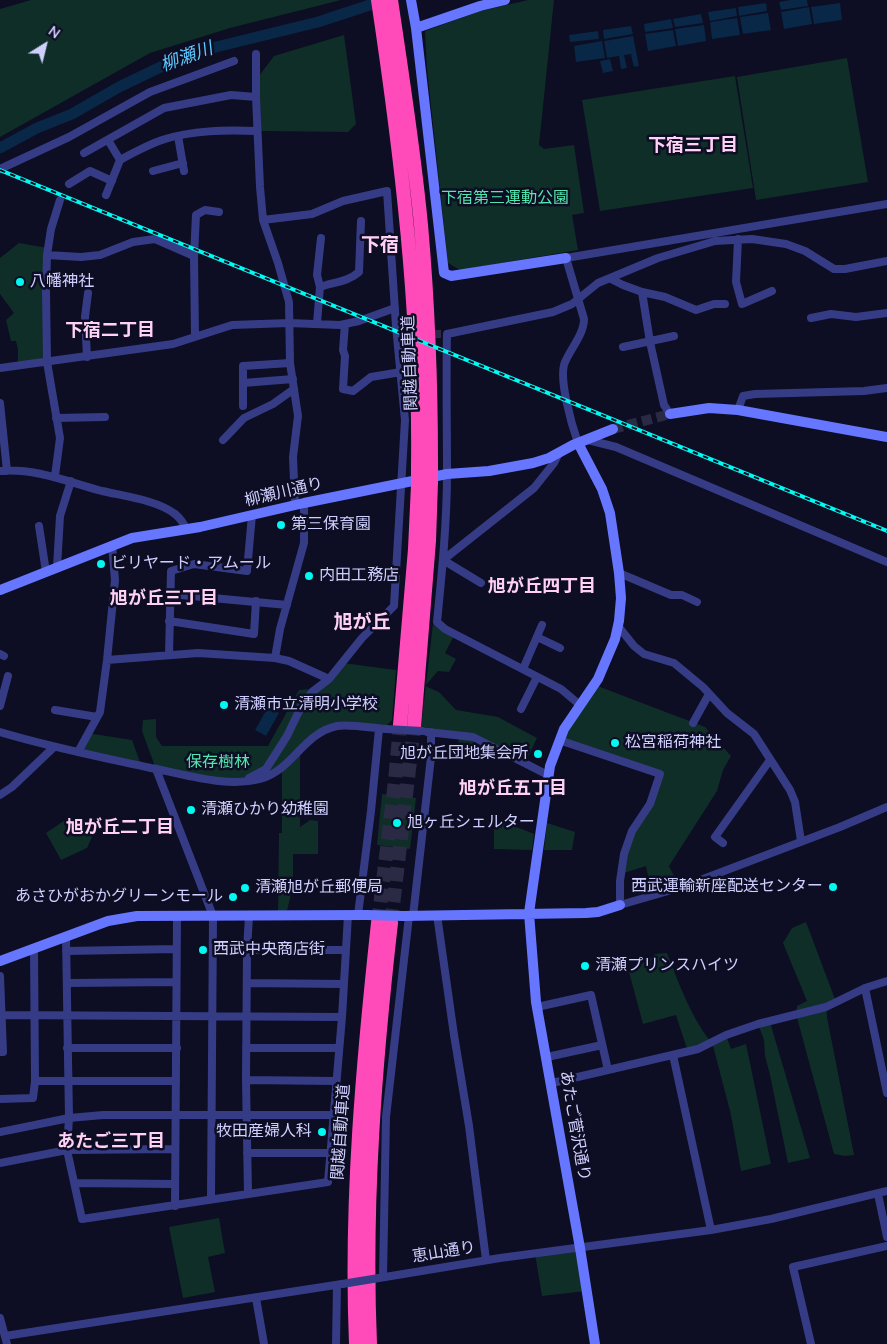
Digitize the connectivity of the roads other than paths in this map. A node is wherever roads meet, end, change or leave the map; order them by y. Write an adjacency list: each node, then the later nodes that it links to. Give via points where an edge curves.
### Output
1 (378, 0): 8 (highway, 関越自動車道)
2 (391, 0): 8 (highway, 関越自動車道)
3 (505, 0): 5 (street)
4 (412, 5): 5 (street)
5 (416, 28): 31 (street, via 444,273 452,276)
6 (256, 54): 9 (street)
7 (234, 60): 15 (street, via 150,92 70,137)
8 (394, 66): 111 (highway, 関越自動車道, bridge, via 414,313 418,432 424,464 414,559)
9 (256, 97): 10 (street); 12 (street, via 231,95 164,108)
10 (257, 131): 11 (street, via 226,130); 23 (street)
11 (178, 136): 14 (street); 16 (street, via 183,167)
12 (108, 140): 13 (street); 14 (street)
13 (84, 153)
14 (120, 160): 17 (street)
15 (0, 169)
16 (153, 171)
17 (112, 181): 18 (street, via 90,171); 19 (street)
18 (69, 184)
19 (106, 195)
20 (60, 200): 29 (street)
21 (887, 204): 25 (street)
22 (219, 212): 30 (street, via 205,210 196,215)
23 (264, 220): 40 (street, via 312,214 343,201 387,191); 43 (street, via 289,302)
24 (361, 221): 34 (street, via 359,272 344,281)
25 (713, 232): 28 (street); 31 (street)
26 (321, 238): 34 (street, via 317,275)
27 (738, 240): 28 (street); 32 (street, via 786,244 805,251 834,269); 35 (street, via 736,282 742,304)
28 (715, 241): 33 (street, via 658,258)
29 (47, 255): 30 (street, via 100,255 133,242 155,239); 51 (street)
30 (194, 256): 46 (street)
31 (566, 258): 38 (street)
32 (887, 261)
33 (611, 279): 36 (street); 38 (street, via 598,283)
34 (320, 287): 44 (street)
35 (772, 291)
36 (642, 292): 39 (street, via 665,297 696,310); 48 (street)
37 (88, 293): 50 (street, via 85,317)
38 (578, 298): 69 (street, via 584,323 564,363 562,376); 72 (street, via 554,312 446,334)
39 (724, 304)
40 (396, 308): 45 (street); 54 (street)
41 (887, 313): 42 (street, via 856,317 831,314)
42 (811, 318)
43 (289, 323): 44 (street); 46 (street, via 232,325); 52 (street)
44 (317, 323): 45 (street)
45 (346, 324): 54 (street, via 343,389 353,391 371,377)
46 (195, 336): 50 (street, via 173,344)
47 (674, 336): 48 (street)
48 (650, 340): 49 (street); 62 (street, via 664,405)
49 (623, 346)
50 (87, 356): 51 (street)
51 (48, 362): 53 (street); 64 (street)
52 (290, 363): 55 (street); 56 (street, via 243,366)
53 (0, 368)
54 (401, 372): 75 (street, via 405,420)
55 (293, 379): 56 (street); 58 (street)
56 (243, 383): 60 (street)
57 (887, 388): 61 (street, via 755,394 743,396)
58 (294, 389): 67 (street, via 244,418); 76 (street, via 298,416 293,457)
59 (0, 403): 71 (street)
60 (243, 406)
61 (738, 410): 62 (street, via 709,408); 66 (street)
62 (670, 414)
63 (106, 417): 64 (street)
64 (56, 418): 73 (street, via 60,438)
65 (613, 429): 68 (street, 柳瀬川通り)
66 (887, 437)
67 (223, 440)
68 (588, 440): 69 (street, 柳瀬川通り); 82 (street, via 616,447)
69 (578, 443): 70 (street, 柳瀬川通り); 85 (street, あたご菅沢通り, via 607,502)
70 (560, 451): 72 (street, 柳瀬川通り, via 533,463); 81 (street, via 534,488)
71 (3, 471): 73 (street)
72 (448, 474): 75 (street, 柳瀬川通り); 81 (street)
73 (55, 476): 74 (street)
74 (72, 481): 79 (street, via 160,506 176,514); 83 (street, via 60,516)
75 (402, 483): 76 (street, 柳瀬川通り); 103 (street, via 394,606)
76 (299, 504): 77 (street, 柳瀬川通り); 91 (street, via 304,543)
77 (252, 515): 79 (street, 柳瀬川通り); 88 (street, via 247,571 194,564 171,571)
78 (39, 526): 84 (street)
79 (186, 530): 80 (street, 柳瀬川通り, via 148,534)
80 (112, 545): 83 (street, 柳瀬川通り); 99 (street, via 114,580)
81 (443, 560): 86 (street); 100 (street, via 437,622)
82 (887, 562)
83 (57, 567): 84 (street, 柳瀬川通り)
84 (46, 572): 87 (street, 柳瀬川通り)
85 (619, 573): 90 (street); 94 (street, あたご菅沢通り)
86 (481, 583)
87 (0, 590)
88 (170, 594): 89 (street); 92 (street)
89 (256, 601): 91 (street); 92 (street, via 254,634)
90 (697, 602)
91 (287, 605): 98 (street)
92 (169, 622): 97 (street)
93 (542, 625): 95 (street)
94 (618, 626): 104 (street, via 644,654 674,663); 105 (street, あたご菅沢通り, via 598,679)
95 (537, 637): 96 (street); 100 (street)
96 (560, 648)
97 (169, 655): 98 (street, via 198,653); 99 (street)
98 (275, 658): 103 (street)
99 (107, 660): 109 (street)
100 (523, 669): 102 (street)
101 (8, 676): 106 (street)
102 (537, 677): 105 (street, via 561,689); 107 (street)
103 (329, 678): 121 (street, via 312,692 266,769)
104 (709, 694): 110 (street); 118 (street, via 754,734)
105 (580, 705): 115 (street, あたご菅沢通り)
106 (0, 706)
107 (521, 709)
108 (55, 710): 109 (street)
109 (97, 717): 117 (street)
110 (693, 723)
111 (412, 728): 112 (street, bridge); 114 (street)
112 (383, 729): 121 (street, via 339,726 326,729 300,748 282,768 261,778); 132 (street, via 371,818)
113 (0, 732): 116 (street)
114 (431, 732): 120 (street, via 473,737); 132 (street, via 431,757)
115 (560, 740): 120 (street, あたご菅沢通り); 126 (street, via 660,774 650,804 632,831 624,854)
116 (54, 747): 117 (street); 122 (street)
117 (78, 752): 119 (street)
118 (770, 760): 124 (street, via 795,802); 125 (street, via 715,838)
119 (156, 769): 121 (street, via 186,776); 130 (street)
120 (548, 775): 127 (street, あたご菅沢通り)
121 (245, 780)
122 (0, 795)
123 (887, 807): 124 (street)
124 (801, 841): 126 (street, via 682,887)
125 (723, 843)
126 (620, 905): 127 (street, via 586,913)
127 (529, 912): 128 (street); 147 (street, あたご菅沢通り)
128 (437, 915): 132 (street); 194 (street)
129 (177, 916): 130 (street); 133 (street, via 137,916 108,921); 135 (street)
130 (213, 916): 131 (street); 153 (street)
131 (249, 916): 132 (street); 136 (street)
132 (383, 917): 137 (street); 195 (street, via 386,1117); 202 (highway, 関越自動車道, via 368,1015 359,1131 354,1259); 203 (highway, 関越自動車道, via 368,1193)
133 (66, 936): 134 (street); 138 (street)
134 (34, 948): 139 (street); 149 (street)
135 (176, 949): 138 (street); 142 (street)
136 (247, 950): 137 (street); 144 (street)
137 (346, 950): 145 (street)
138 (66, 951): 143 (street)
139 (0, 961)
140 (0, 976): 148 (street)
141 (887, 981): 146 (street)
142 (176, 982): 143 (street); 151 (street)
143 (67, 983): 150 (street)
144 (246, 983): 145 (street); 152 (street)
145 (343, 984): 154 (street)
146 (865, 988): 161 (street, via 826,1007 718,1033 698,1049); 170 (street)
147 (537, 1007): 155 (street, via 591,995); 162 (street, あたご菅沢通り)
148 (1, 1015): 149 (street); 160 (street, via 3,1052)
149 (35, 1015): 150 (street); 165 (street)
150 (67, 1015): 151 (street); 156 (street)
151 (176, 1016): 153 (street); 157 (street)
152 (246, 1016): 153 (street); 154 (street); 158 (street)
153 (213, 1017): 174 (street)
154 (342, 1017): 159 (street)
155 (602, 1045): 162 (street); 163 (street)
156 (68, 1048): 157 (street); 168 (street)
157 (176, 1048): 166 (street)
158 (246, 1048): 159 (street); 164 (street)
159 (339, 1048): 167 (street)
160 (0, 1052)
161 (673, 1055): 163 (street); 190 (street)
162 (547, 1057): 169 (street, あたご菅沢通り)
163 (608, 1070): 169 (street)
164 (246, 1080): 167 (street); 175 (street)
165 (35, 1081): 168 (street); 171 (street, via 33,1098)
166 (176, 1081): 168 (street); 172 (street)
167 (336, 1081): 173 (street)
168 (67, 1082): 176 (street)
169 (552, 1083): 193 (street, あたご菅沢通り)
170 (887, 1093)
171 (0, 1098)
172 (174, 1114): 174 (street); 176 (street); 178 (street)
173 (333, 1114): 175 (street); 181 (street)
174 (211, 1115): 175 (street); 188 (street)
175 (246, 1115): 180 (street)
176 (69, 1118): 177 (street); 179 (street)
177 (0, 1132)
178 (174, 1149): 179 (street); 184 (street)
179 (67, 1150): 182 (street); 183 (street)
180 (247, 1153): 181 (street); 186 (street)
181 (330, 1153): 186 (street, via 328,1182)
182 (0, 1164)
183 (75, 1183): 184 (street); 189 (street, via 82,1219)
184 (174, 1184): 189 (street)
185 (887, 1191): 187 (street, 恵山通り)
186 (248, 1194): 188 (street)
187 (878, 1194): 190 (street, 恵山通り); 191 (street)
188 (211, 1200): 189 (street)
189 (174, 1206)
190 (711, 1230): 193 (street, 恵山通り)
191 (887, 1237)
192 (887, 1246): 205 (street, via 793,1267)
193 (580, 1248): 194 (street, 恵山通り); 204 (street, あたご菅沢通り)
194 (486, 1260): 195 (street, 恵山通り)
195 (381, 1278): 196 (street, 恵山通り, bridge)
196 (339, 1284): 197 (street, 恵山通り); 201 (street)
197 (256, 1298): 199 (street, 恵山通り); 200 (street)
198 (0, 1318): 199 (street)
199 (6, 1340)
200 (264, 1344)
201 (336, 1344)
202 (356, 1344)
203 (370, 1344)
204 (595, 1344)
205 (812, 1344)

